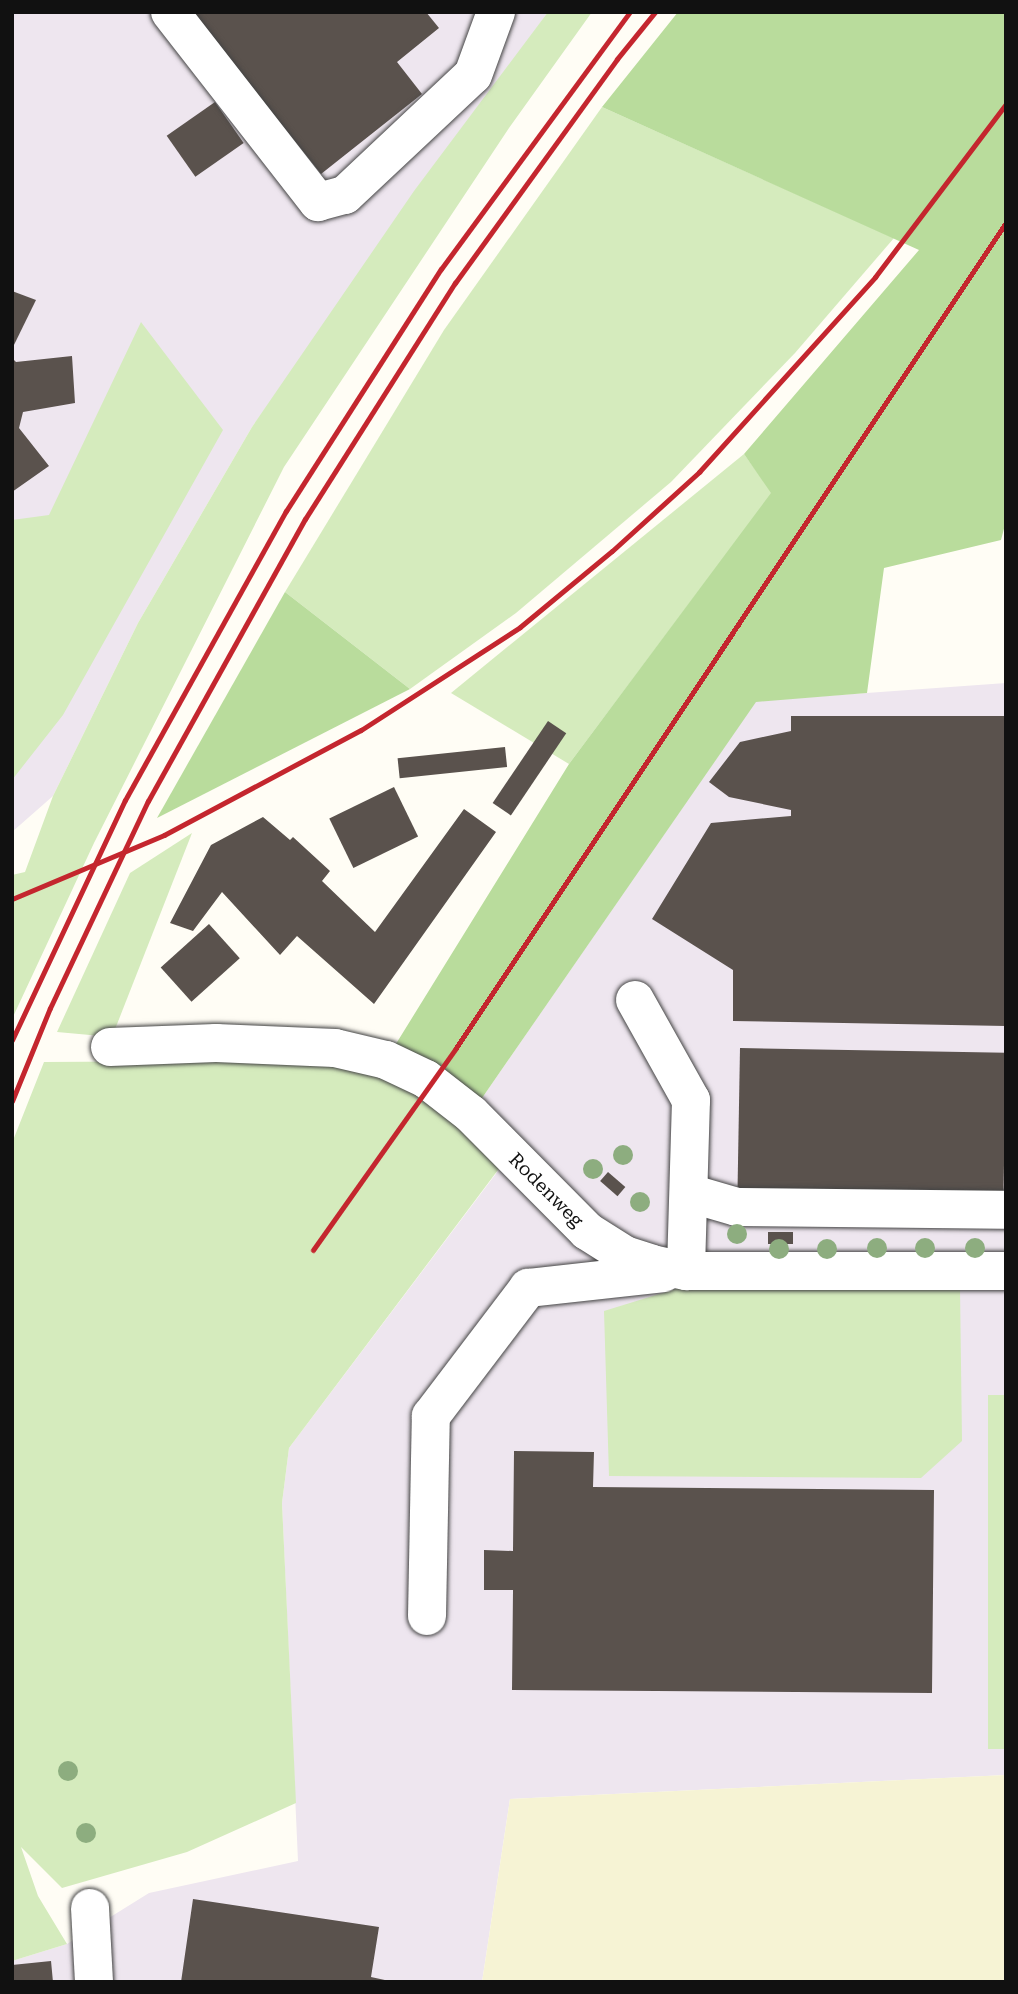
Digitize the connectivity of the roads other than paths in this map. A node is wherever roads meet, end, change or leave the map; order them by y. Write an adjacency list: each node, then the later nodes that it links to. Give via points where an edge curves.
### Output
1 (170, 12): 2 (street, via 318,202 345,195 473,75)
2 (496, 12)
3 (635, 1000): 5 (street, via 691,1100)
4 (110, 1047): 7 (street, Rodenweg, via 216,1043 335,1048 386,1060 426,1079 471,1115 604,1243 625,1255)
5 (689, 1193): 6 (street, via 737,1207); 7 (street)
6 (1006, 1210)
7 (686, 1270): 8 (street, Rodenweg); 9 (street, via 528,1288 431,1416)
8 (1006, 1271)
9 (427, 1616)
10 (90, 1908): 11 (street)
11 (94, 1982)

